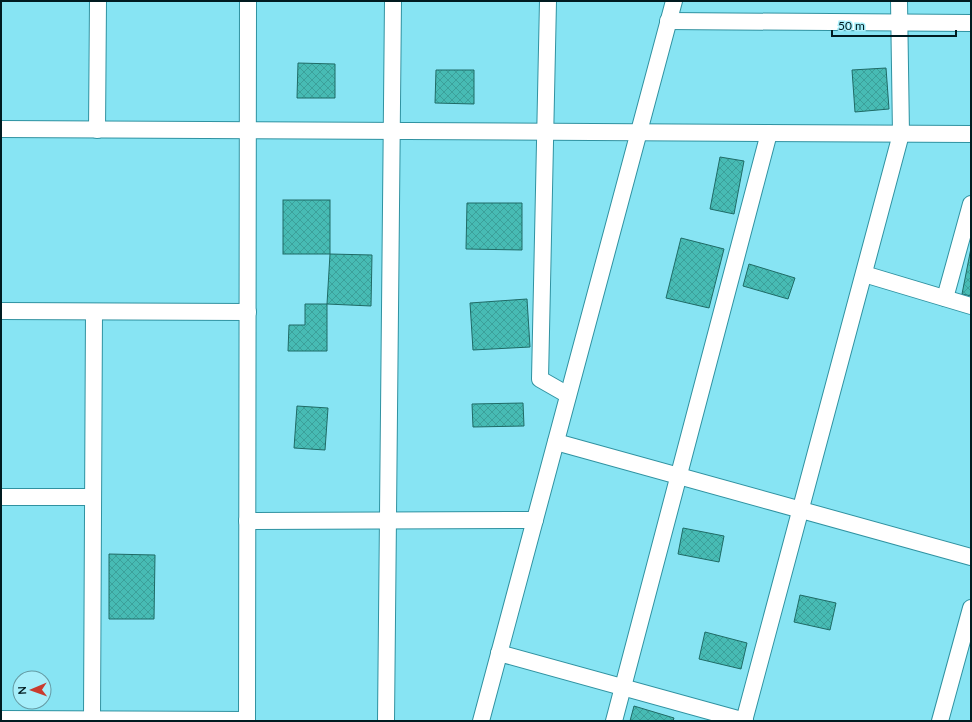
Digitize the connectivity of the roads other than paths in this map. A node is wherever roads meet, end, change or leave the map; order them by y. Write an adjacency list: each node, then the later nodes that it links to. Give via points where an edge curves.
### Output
1 (98, 1): 11 (street)
2 (248, 1): 12 (street)
3 (393, 1): 13 (street)
4 (548, 1): 14 (street)
5 (674, 1): 7 (street)
6 (899, 1): 8 (street)
7 (668, 21): 8 (street); 15 (street)
8 (900, 23): 9 (street); 17 (street)
9 (971, 23)
10 (1, 129): 11 (street)
11 (97, 130): 12 (street)
12 (248, 130): 13 (street); 25 (street)
13 (392, 131): 14 (street); 33 (street)
14 (545, 131): 15 (street); 26 (street, via 540,379)
15 (639, 131): 16 (street); 26 (street)
16 (769, 133): 17 (street); 28 (street)
17 (901, 134): 18 (street); 20 (street)
18 (971, 134)
19 (971, 204): 21 (street)
20 (864, 274): 21 (street); 31 (street)
21 (945, 298): 22 (street)
22 (971, 306)
23 (1, 311): 24 (street)
24 (94, 312): 25 (street); 30 (street)
25 (248, 312): 32 (street)
26 (568, 395): 27 (street)
27 (556, 442): 28 (street); 34 (street)
28 (679, 477): 31 (street); 38 (street)
29 (1, 497): 30 (street)
30 (93, 497): 40 (street)
31 (801, 510): 35 (street); 45 (street)
32 (247, 520): 33 (street); 41 (street)
33 (388, 520): 34 (street); 42 (street)
34 (535, 520): 37 (street)
35 (971, 558)
36 (971, 608): 46 (street)
37 (499, 653): 38 (street); 43 (street)
38 (623, 687): 44 (street); 45 (street)
39 (1, 719): 40 (street)
40 (92, 719): 41 (street)
41 (247, 721)
42 (386, 721)
43 (481, 721)
44 (614, 721)
45 (745, 721)
46 (940, 721)

